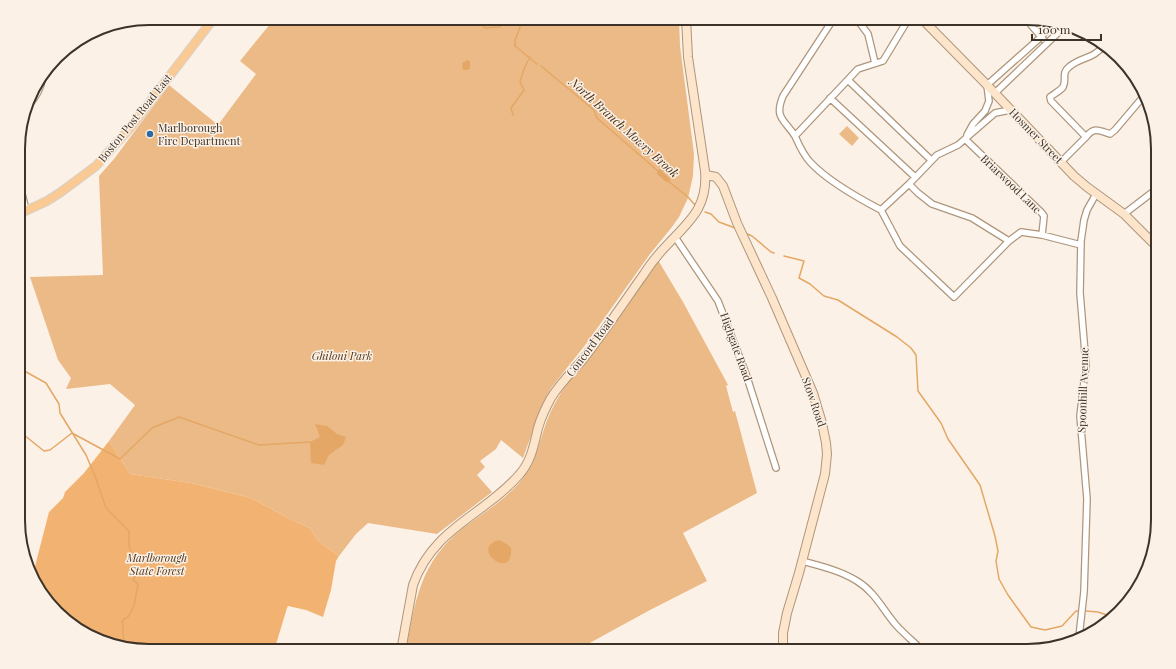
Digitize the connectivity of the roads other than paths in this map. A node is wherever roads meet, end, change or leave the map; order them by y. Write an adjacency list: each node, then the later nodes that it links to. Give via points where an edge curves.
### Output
1 (209, 25): 31 (main road, Boston Post Road East, via 130,128 96,166 61,192)
2 (686, 25): 25 (street, Concord Road, via 688,57)
3 (830, 25): 20 (street, via 778,107 782,119)
4 (861, 25): 13 (street, via 868,34)
5 (905, 25): 13 (street, via 883,61)
6 (928, 25): 15 (street, Hosmer Street)
7 (1031, 25): 10 (street)
8 (1049, 27): 10 (street)
9 (1061, 30): 11 (street)
10 (1041, 37): 11 (street); 15 (street)
11 (1046, 44): 16 (street)
12 (1100, 49): 21 (street, via 1096,54 1069,66 1064,73 1063,86 1050,97)
13 (875, 63): 14 (street, via 858,69)
14 (848, 80): 17 (street); 23 (street)
15 (987, 85): 16 (street, Hosmer Street); 22 (street, via 989,101 985,111 973,124)
16 (995, 93): 19 (street, Hosmer Street)
17 (830, 98): 20 (street); 26 (street)
18 (1141, 99): 21 (street, via 1110,134 1093,130)
19 (1010, 110): 22 (street, via 995,113); 24 (street, Hosmer Street)
20 (795, 136): 30 (street, via 810,162 862,200)
21 (1086, 137): 24 (street)
22 (965, 139): 23 (street); 33 (street, Briarwood Lane, via 1041,212 1044,216)
23 (931, 160): 26 (street)
24 (1061, 162): 29 (street, Hosmer Street)
25 (706, 175): 34 (street, Concord Road, via 700,207); 39 (street, Stow Road, via 716,177 723,186 809,384 822,423 827,454 825,474)
26 (915, 177): 27 (street)
27 (909, 184): 30 (street); 35 (street, via 932,204 972,218)
28 (1151, 193): 32 (street)
29 (1096, 194): 32 (street, Hosmer Street); 37 (street, Spoonhill Avenue, via 1085,215)
30 (881, 210): 35 (street, via 900,246 954,298)
31 (25, 211)
32 (1124, 214): 36 (street, Hosmer Street)
33 (1042, 235): 35 (street, via 1022,232); 37 (street)
34 (676, 237): 38 (street, Highgate Road, via 718,301); 41 (street, Concord Road, via 650,265 585,357 551,398 539,425 531,457 520,475 442,538 427,557 413,585)
35 (1010, 241)
36 (1151, 241)
37 (1081, 245): 40 (street, Spoonhill Avenue, via 1080,293 1086,365 1080,416 1087,499)
38 (776, 468)
39 (802, 561): 42 (street, Stow Road, via 787,613); 43 (street, via 845,574 858,581 882,604 898,627)
40 (1080, 632)
41 (402, 644)
42 (783, 644)
43 (916, 644)

